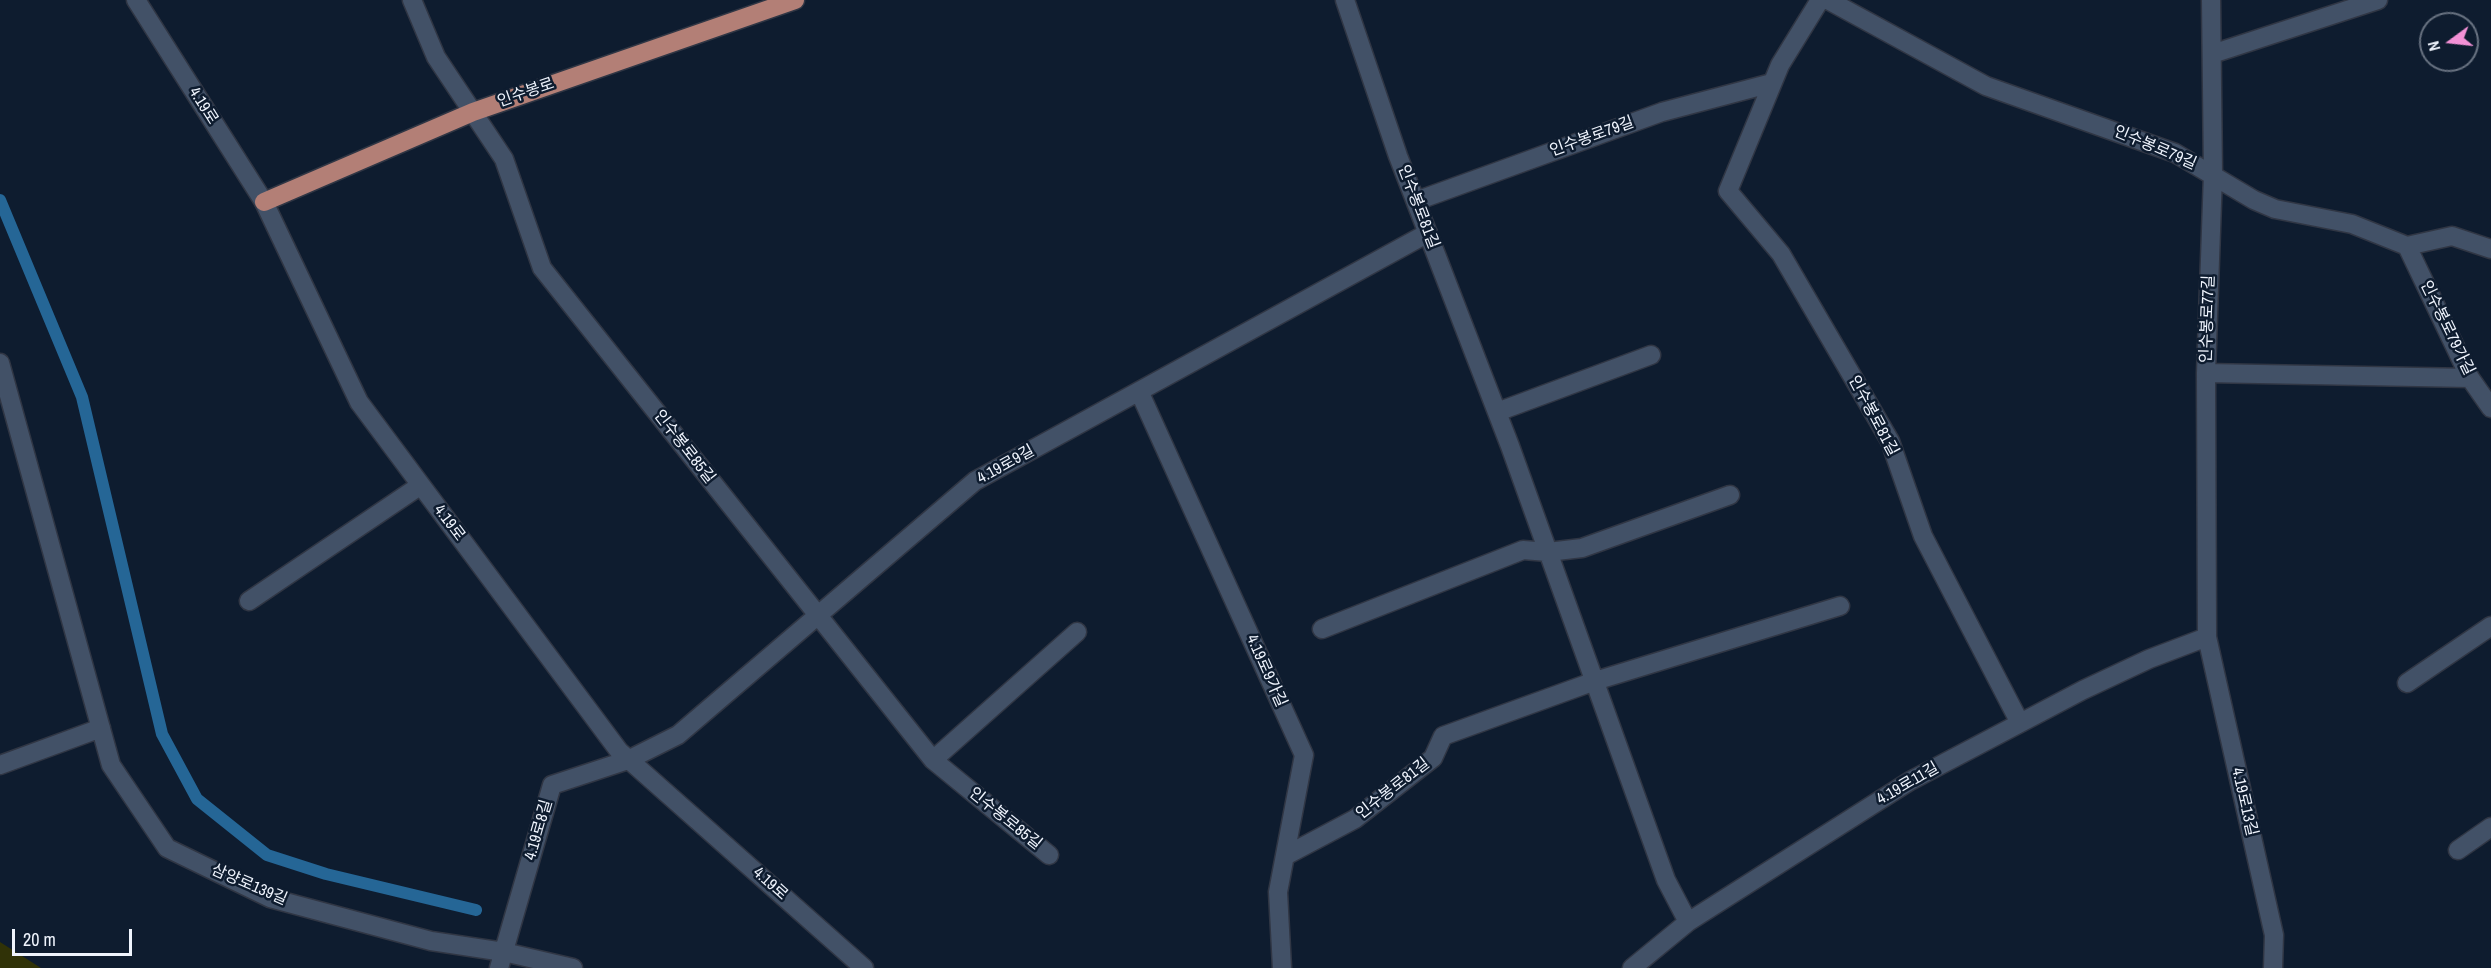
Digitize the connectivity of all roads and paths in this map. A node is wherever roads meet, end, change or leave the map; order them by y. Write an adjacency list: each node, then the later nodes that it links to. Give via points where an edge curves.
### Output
1 (136, 0): 14 (street, 4.19로)
2 (412, 0): 11 (street, 인수봉로85길, via 436,57)
3 (795, 0): 11 (main road, 인수봉로)
4 (1345, 0): 13 (street, 인수봉로81길)
5 (1820, 0): 10 (street)
6 (1828, 0): 12 (street, 인수봉로79길, via 1986,86 2175,153)
7 (2211, 0): 9 (street, 인수봉로77길)
8 (2378, 0): 9 (street)
9 (2212, 54): 12 (street, 인수봉로77길)
10 (1773, 83): 13 (street, 인수봉로79길, via 1662,112); 37 (street, 인수봉로81길, via 1728,191 1781,254 1890,441 1923,536)
11 (473, 112): 14 (main road, 인수봉로); 30 (street, 인수봉로85길, via 504,159 542,268)
12 (2213, 174): 16 (street, 인수봉로79길, via 2254,200 2275,208 2352,224); 20 (street, 인수봉로77길)
13 (1416, 201): 15 (street, 인수봉로81길)
14 (264, 202): 25 (street, 4.19로, via 359,402)
15 (1428, 233): 22 (street, 4.19로9길); 24 (street, 인수봉로81길)
16 (2407, 246): 17 (street, via 2452,236); 21 (street, 인수봉로79가길)
17 (2491, 249)
18 (1651, 355): 24 (street)
19 (0, 363): 38 (street, 삼양로139길)
20 (2206, 373): 21 (street); 34 (street, 인수봉로77길)
21 (2470, 378): 23 (street, 인수봉로79가길)
22 (1139, 391): 30 (street, 4.19로9길, via 975,481); 45 (street, 4.19로9가길, via 1304,755)
23 (2491, 408)
24 (1497, 412): 27 (street, 인수봉로81길)
25 (421, 485): 28 (street); 39 (street, 4.19로)
26 (1730, 495): 27 (street, via 1582,548)
27 (1548, 552): 32 (street, via 1523,550); 35 (street, 인수봉로81길)
28 (249, 601)
29 (1840, 606): 35 (street, 인수봉로81길)
30 (818, 615): 39 (street, 4.19로9길, via 678,735); 40 (street, 인수봉로85길)
31 (2491, 626): 36 (street)
32 (1322, 628)
33 (1077, 632): 40 (street)
34 (2206, 638): 37 (street, 4.19로11길, via 2149,659); 52 (street, 4.19로13길, via 2274,935)
35 (1595, 681): 45 (street, 인수봉로81길, via 1443,736 1433,758 1355,819); 46 (street, 인수봉로81길, via 1666,880)
36 (2408, 683)
37 (2020, 723): 46 (street, 4.19로11길, via 1910,781)
38 (101, 728): 41 (street); 47 (street, 삼양로139길, via 111,765 167,848 270,898)
39 (628, 760): 47 (street, 4.19로8길, via 552,785); 50 (street, 4.19로)
40 (933, 760): 44 (street, 인수봉로85길)
41 (0, 765)
42 (2491, 827): 43 (street)
43 (2458, 850)
44 (1049, 855)
45 (1285, 856): 51 (street, 4.19로9가길, via 1278,892)
46 (1688, 922): 48 (street, 4.19로11길)
47 (501, 960): 49 (street)
48 (1644, 965)
49 (573, 968)
50 (864, 968)
51 (1282, 968)
52 (2273, 968)

